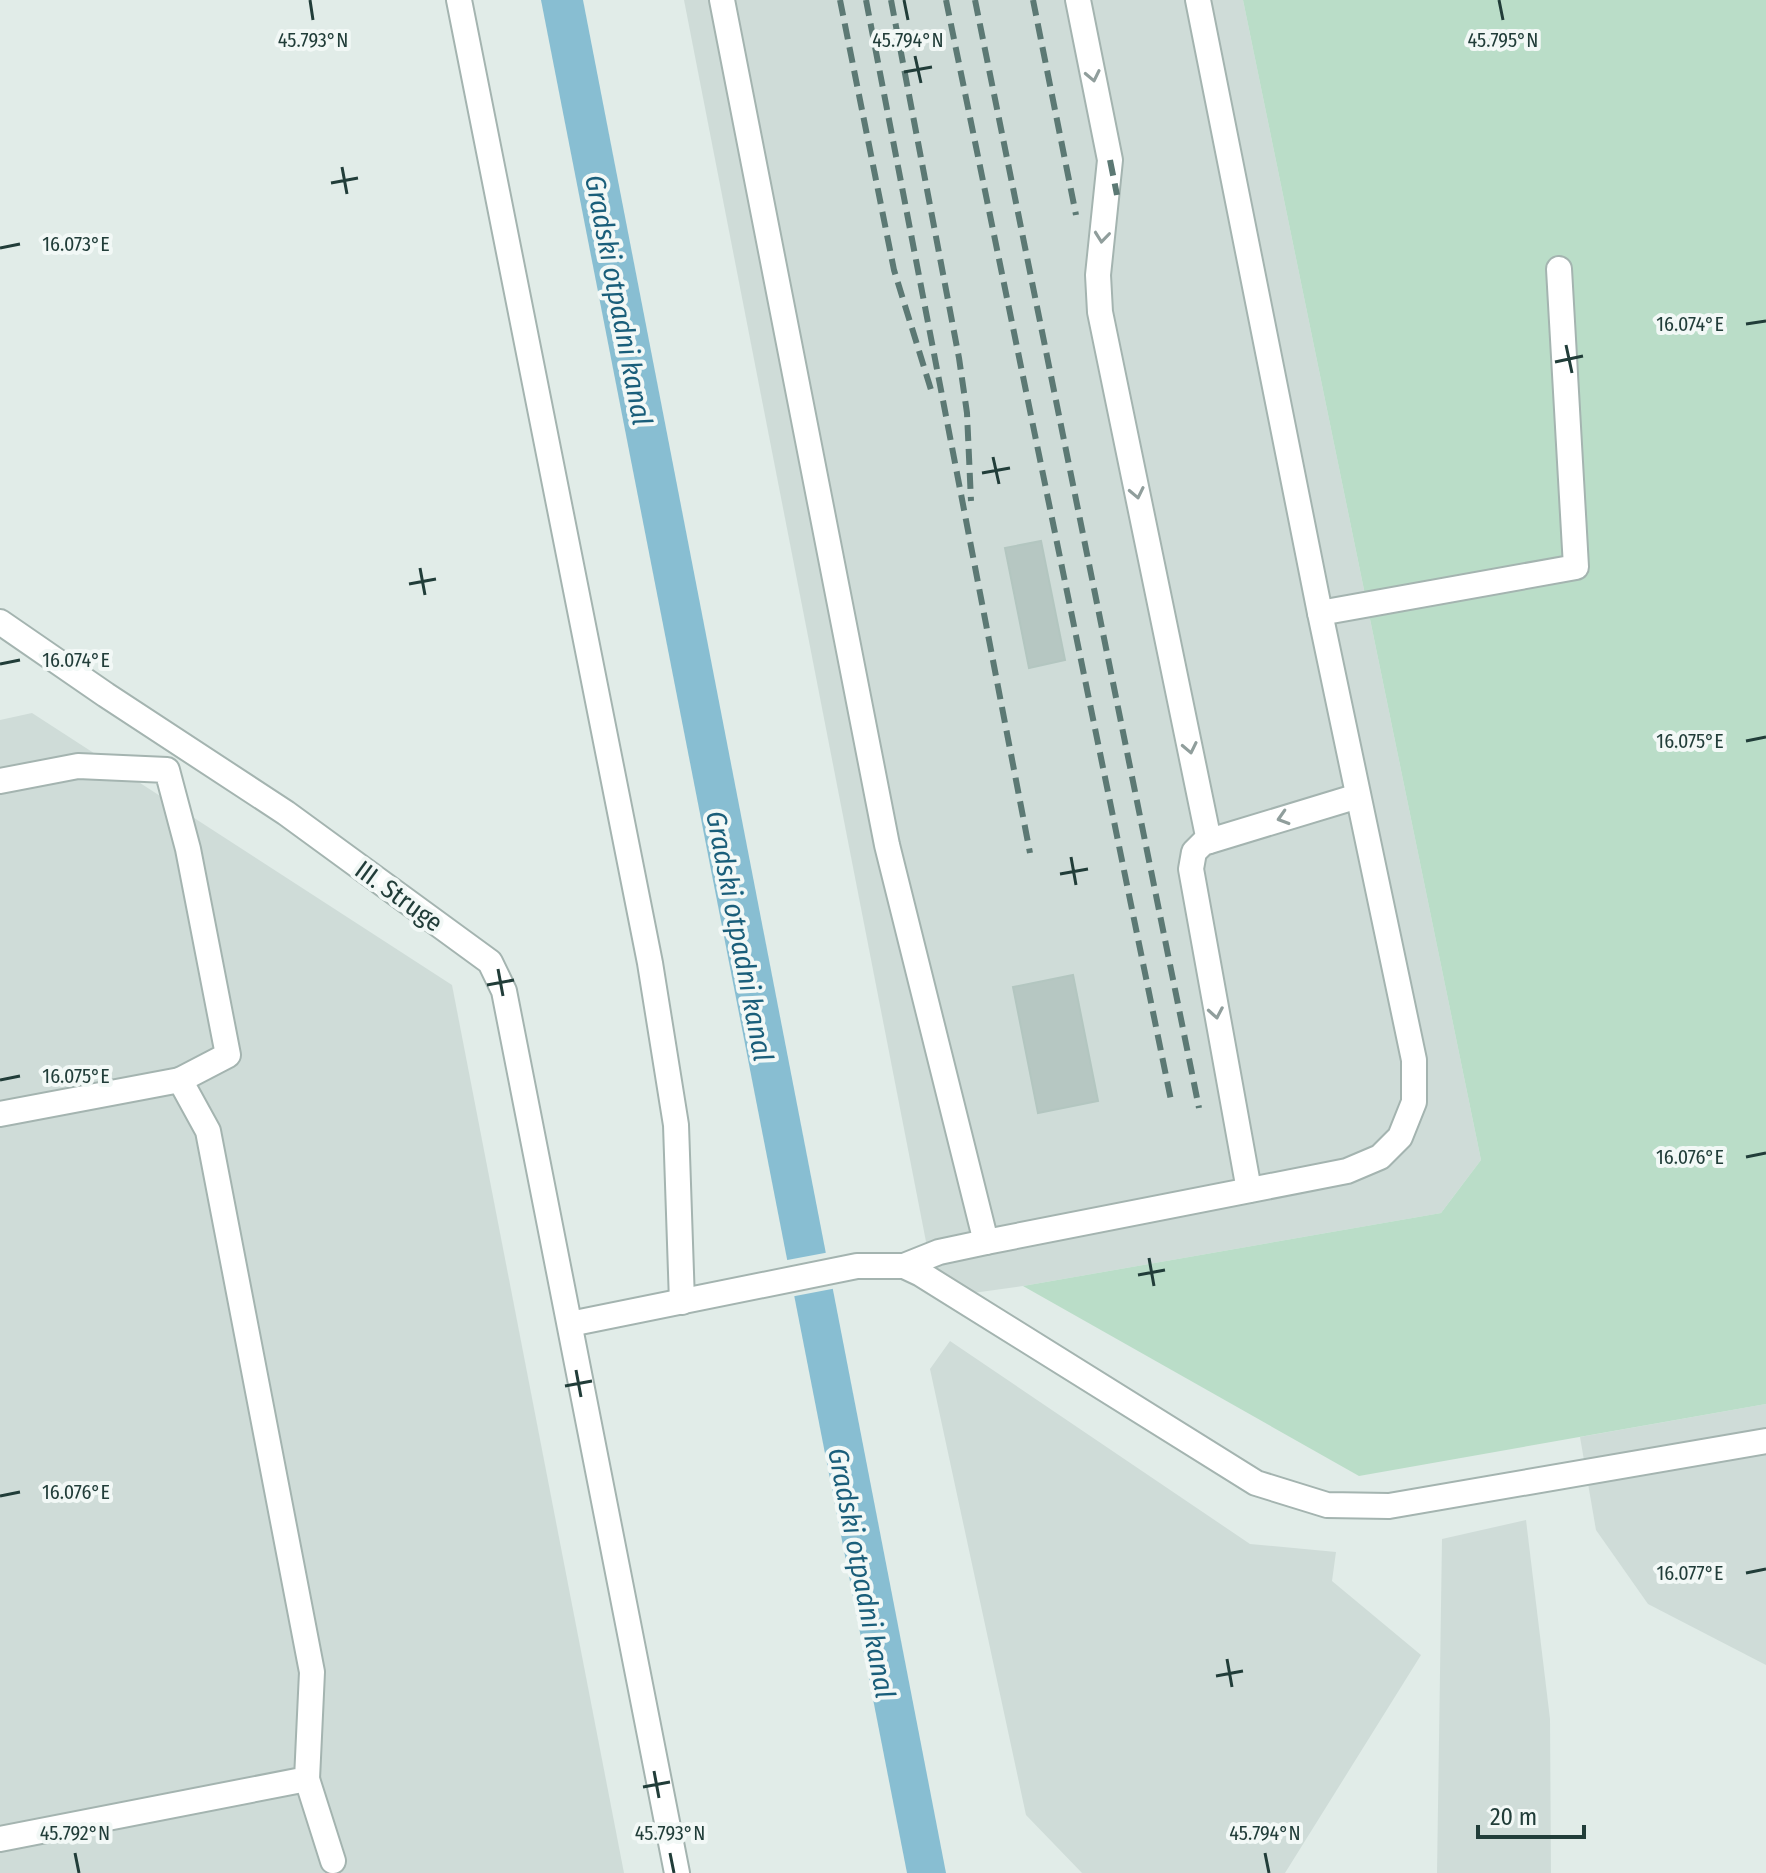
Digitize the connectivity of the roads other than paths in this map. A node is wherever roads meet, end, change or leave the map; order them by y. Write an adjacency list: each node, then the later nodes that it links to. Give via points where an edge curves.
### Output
1 (459, 0): 16 (street, via 650,963 676,1125)
2 (722, 0): 14 (street, via 887,845)
3 (1078, 0): 10 (street, one-way to 10, via 1110,160 1098,275 1100,312)
4 (1198, 0): 6 (street)
5 (1559, 269): 6 (street, via 1576,567)
6 (1320, 613): 9 (street)
7 (0, 622): 17 (street, III. Struge, via 286,813 490,962 504,991)
8 (0, 781): 11 (street, via 78,766 167,770 188,849 228,1055)
9 (1358, 796): 10 (street, one-way to 10); 13 (street, via 1414,1060 1414,1102 1400,1137 1380,1157 1347,1171)
10 (1209, 841): 13 (street, one-way to 13, via 1194,852 1191,869)
11 (180, 1080): 12 (street); 19 (street, via 208,1131 312,1672)
12 (0, 1114)
13 (1249, 1190): 14 (street)
14 (986, 1242): 15 (street)
15 (904, 1266): 16 (street, via 857,1266); 18 (street, via 1256,1483 1327,1505 1389,1506)
16 (682, 1302): 17 (street)
17 (570, 1324): 22 (street, III. Struge)
18 (1766, 1441)
19 (307, 1779): 20 (street); 21 (street)
20 (0, 1839)
21 (333, 1861)
22 (677, 1873)

